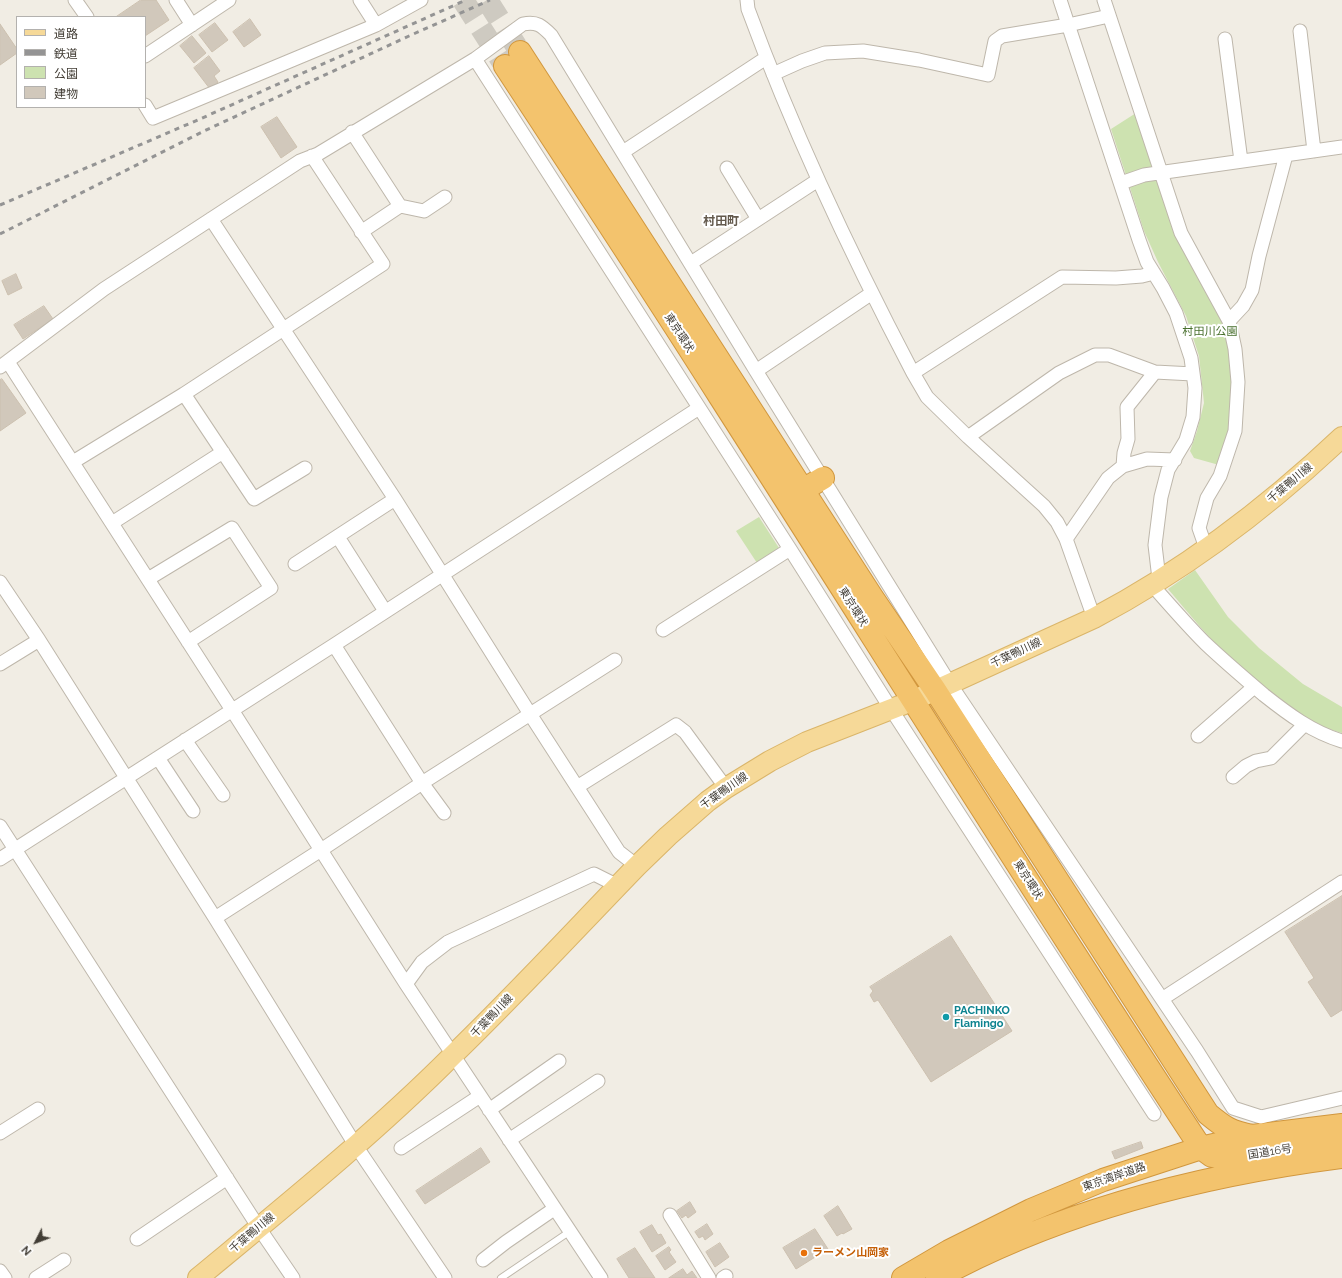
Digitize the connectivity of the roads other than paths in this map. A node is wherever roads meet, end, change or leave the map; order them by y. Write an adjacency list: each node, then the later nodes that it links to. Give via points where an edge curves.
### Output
1 (76, 0): 9 (street)
2 (176, 0): 11 (street)
3 (229, 0): 11 (street)
4 (360, 0): 12 (street)
5 (421, 0): 12 (street)
6 (747, 0): 17 (street)
7 (1060, 0): 13 (street)
8 (1104, 0): 10 (street)
9 (86, 16)
10 (1109, 16): 13 (street); 29 (street)
11 (192, 24): 16 (street)
12 (376, 25): 20 (street, via 154,118)
13 (1068, 25): 19 (street, via 1002,36 995,41 988,75 863,51 826,54); 31 (street)
14 (1300, 31): 23 (street)
15 (1225, 39): 27 (street)
16 (146, 55)
17 (766, 58): 19 (street); 24 (street)
18 (475, 59): 21 (street); 24 (street, via 523,24 531,22 542,26 551,35); 48 (street)
19 (773, 74): 30 (street)
20 (146, 106)
21 (352, 132): 26 (street); 33 (street)
22 (1342, 147): 23 (street)
23 (1314, 151): 25 (street)
24 (623, 152): 37 (street)
25 (1286, 155): 27 (street); 40 (street, via 1252,290 1243,306)
26 (312, 156): 34 (street, via 300,160); 36 (street)
27 (1241, 162): 29 (street)
28 (727, 168): 35 (street)
29 (1160, 173): 31 (street, via 1144,175); 40 (street, via 1181,233)
30 (818, 180): 35 (street); 39 (street)
31 (1121, 183): 38 (street, via 1147,262)
32 (445, 198): 33 (street, via 424,211)
33 (400, 206): 36 (street)
34 (211, 219): 41 (street); 42 (street, via 104,289)
35 (758, 219): 37 (street)
36 (361, 232): 41 (street, via 383,264)
37 (691, 263): 43 (street)
38 (1154, 273): 45 (street, via 1116,278 1062,277); 46 (street, via 1176,313 1191,358)
39 (872, 293): 43 (street); 45 (street)
40 (1229, 321): 62 (street, via 1238,382 1235,431 1220,476 1207,498 1199,528)
41 (284, 330): 47 (street); 58 (street)
42 (4, 364): 53 (street)
43 (756, 371): 56 (street)
44 (1156, 372): 46 (street); 49 (street, via 1110,355 1095,355 1059,373); 54 (street, via 1127,407 1128,439)
45 (913, 373): 49 (street, via 927,397)
46 (1193, 374): 52 (street, via 1193,417 1186,440)
47 (184, 394): 51 (street); 53 (street)
48 (699, 408): 63 (street); 65 (street)
49 (968, 437): 61 (street, via 1044,506 1057,522)
50 (1342, 438): 62 (main road, 千葉鴨川線, via 1292,483)
51 (223, 452): 55 (street, via 254,499); 59 (street)
52 (1175, 460): 54 (street, via 1147,459); 68 (street, via 1168,470 1161,497 1155,545)
53 (73, 462): 59 (street)
54 (1123, 466): 61 (street, via 1108,478)
55 (305, 468)
56 (823, 478): 57 (highway); 77 (street)
57 (803, 490): 77 (highway, 東京環状, via 872,597); 79 (highway, 東京環状, via 513,59)
58 (395, 499): 60 (street); 65 (street)
59 (112, 523): 66 (street)
60 (338, 537): 64 (street); 69 (street)
61 (1066, 540): 70 (street)
62 (1206, 548): 68 (main road, 千葉鴨川線)
63 (790, 549): 71 (street); 80 (street)
64 (296, 564)
65 (442, 574): 69 (street); 82 (street)
66 (148, 579): 73 (street); 73 (street, via 232,528 271,588)
67 (0, 582): 72 (street)
68 (1156, 582): 70 (main road, 千葉鴨川線); 78 (street, via 1204,642)
69 (385, 611): 74 (street)
70 (1094, 618): 77 (main road, 千葉鴨川線)
71 (663, 630)
72 (39, 640): 76 (street); 89 (street)
73 (188, 642): 81 (street)
74 (334, 645): 81 (street); 90 (street)
75 (615, 660): 82 (street)
76 (0, 664)
77 (943, 687): 79 (main road, 千葉鴨川線); 104 (highway, 東京環状); 106 (street, via 976,723)
78 (1254, 687): 83 (street); 84 (street)
79 (912, 701): 80 (main road, 千葉鴨川線); 122 (highway, 東京環状, via 1106,1004)
80 (890, 709): 92 (main road, 千葉鴨川線, via 807,742); 114 (street)
81 (232, 710): 85 (street); 98 (street)
82 (530, 714): 90 (street); 91 (street)
83 (1304, 725): 86 (street); 88 (street, via 1271,758 1256,761)
84 (1198, 736)
85 (185, 740): 87 (street); 93 (street)
86 (1342, 741)
87 (158, 758): 89 (street); 94 (street)
88 (1233, 777)
89 (126, 778): 97 (street); 103 (street)
90 (422, 783): 95 (street); 98 (street)
91 (577, 787): 92 (street, via 676,725 686,732); 100 (street, via 620,852)
92 (726, 788): 100 (main road, 千葉鴨川線, via 685,821)
93 (222, 795)
94 (193, 811)
95 (444, 813)
96 (0, 826): 97 (street)
97 (15, 849): 99 (street); 124 (street)
98 (321, 850): 103 (street); 105 (street)
99 (0, 859)
100 (637, 866): 102 (main road, 千葉鴨川線)
101 (1342, 882): 106 (street)
102 (618, 886): 105 (street, via 594,874 448,942 422,962); 107 (main road, 千葉鴨川線)
103 (215, 918): 120 (street)
104 (1110, 963): 117 (highway, 東京環状, via 1208,1114 1223,1127); 122 (highway, 東京環状, via 1144,1035 1205,1129 1209,1139)
105 (406, 984): 107 (street)
106 (1162, 998): 111 (street, via 1233,1108 1261,1117)
107 (453, 1056): 110 (street); 120 (main road, 千葉鴨川線)
108 (559, 1061): 113 (street)
109 (598, 1081): 118 (street)
110 (480, 1096): 113 (street); 121 (street)
111 (1342, 1098)
112 (38, 1109): 116 (street)
113 (489, 1110): 118 (street)
114 (1154, 1114)
115 (1342, 1125): 117 (highway, 東京湾岸道路)
116 (0, 1133)
117 (1252, 1136): 122 (highway, 東京湾岸道路)
118 (509, 1140): 126 (street)
119 (1342, 1142): 122 (highway, 国道16号, via 1224,1158 1212,1156)
120 (356, 1146): 128 (main road, 千葉鴨川線); 136 (street)
121 (401, 1148)
122 (1206, 1149): 125 (highway, via 1204,1168); 140 (highway, 東京湾岸道路, via 1103,1180 1038,1207 949,1251)
123 (1342, 1157): 125 (highway)
124 (227, 1178): 128 (street); 130 (street)
125 (1191, 1183): 141 (highway, via 1122,1202 1058,1224 1000,1247)
126 (554, 1209): 129 (street); 132 (street)
127 (670, 1215): 139 (street)
128 (259, 1228): 134 (main road, 千葉鴨川線); 135 (street)
129 (570, 1232): 137 (lane); 138 (street)
130 (137, 1239)
131 (64, 1260): 133 (street)
132 (483, 1260)
133 (36, 1278)
134 (198, 1278)
135 (293, 1278)
136 (445, 1278)
137 (500, 1278)
138 (601, 1278)
139 (709, 1278)
140 (903, 1278)
141 (937, 1278)

